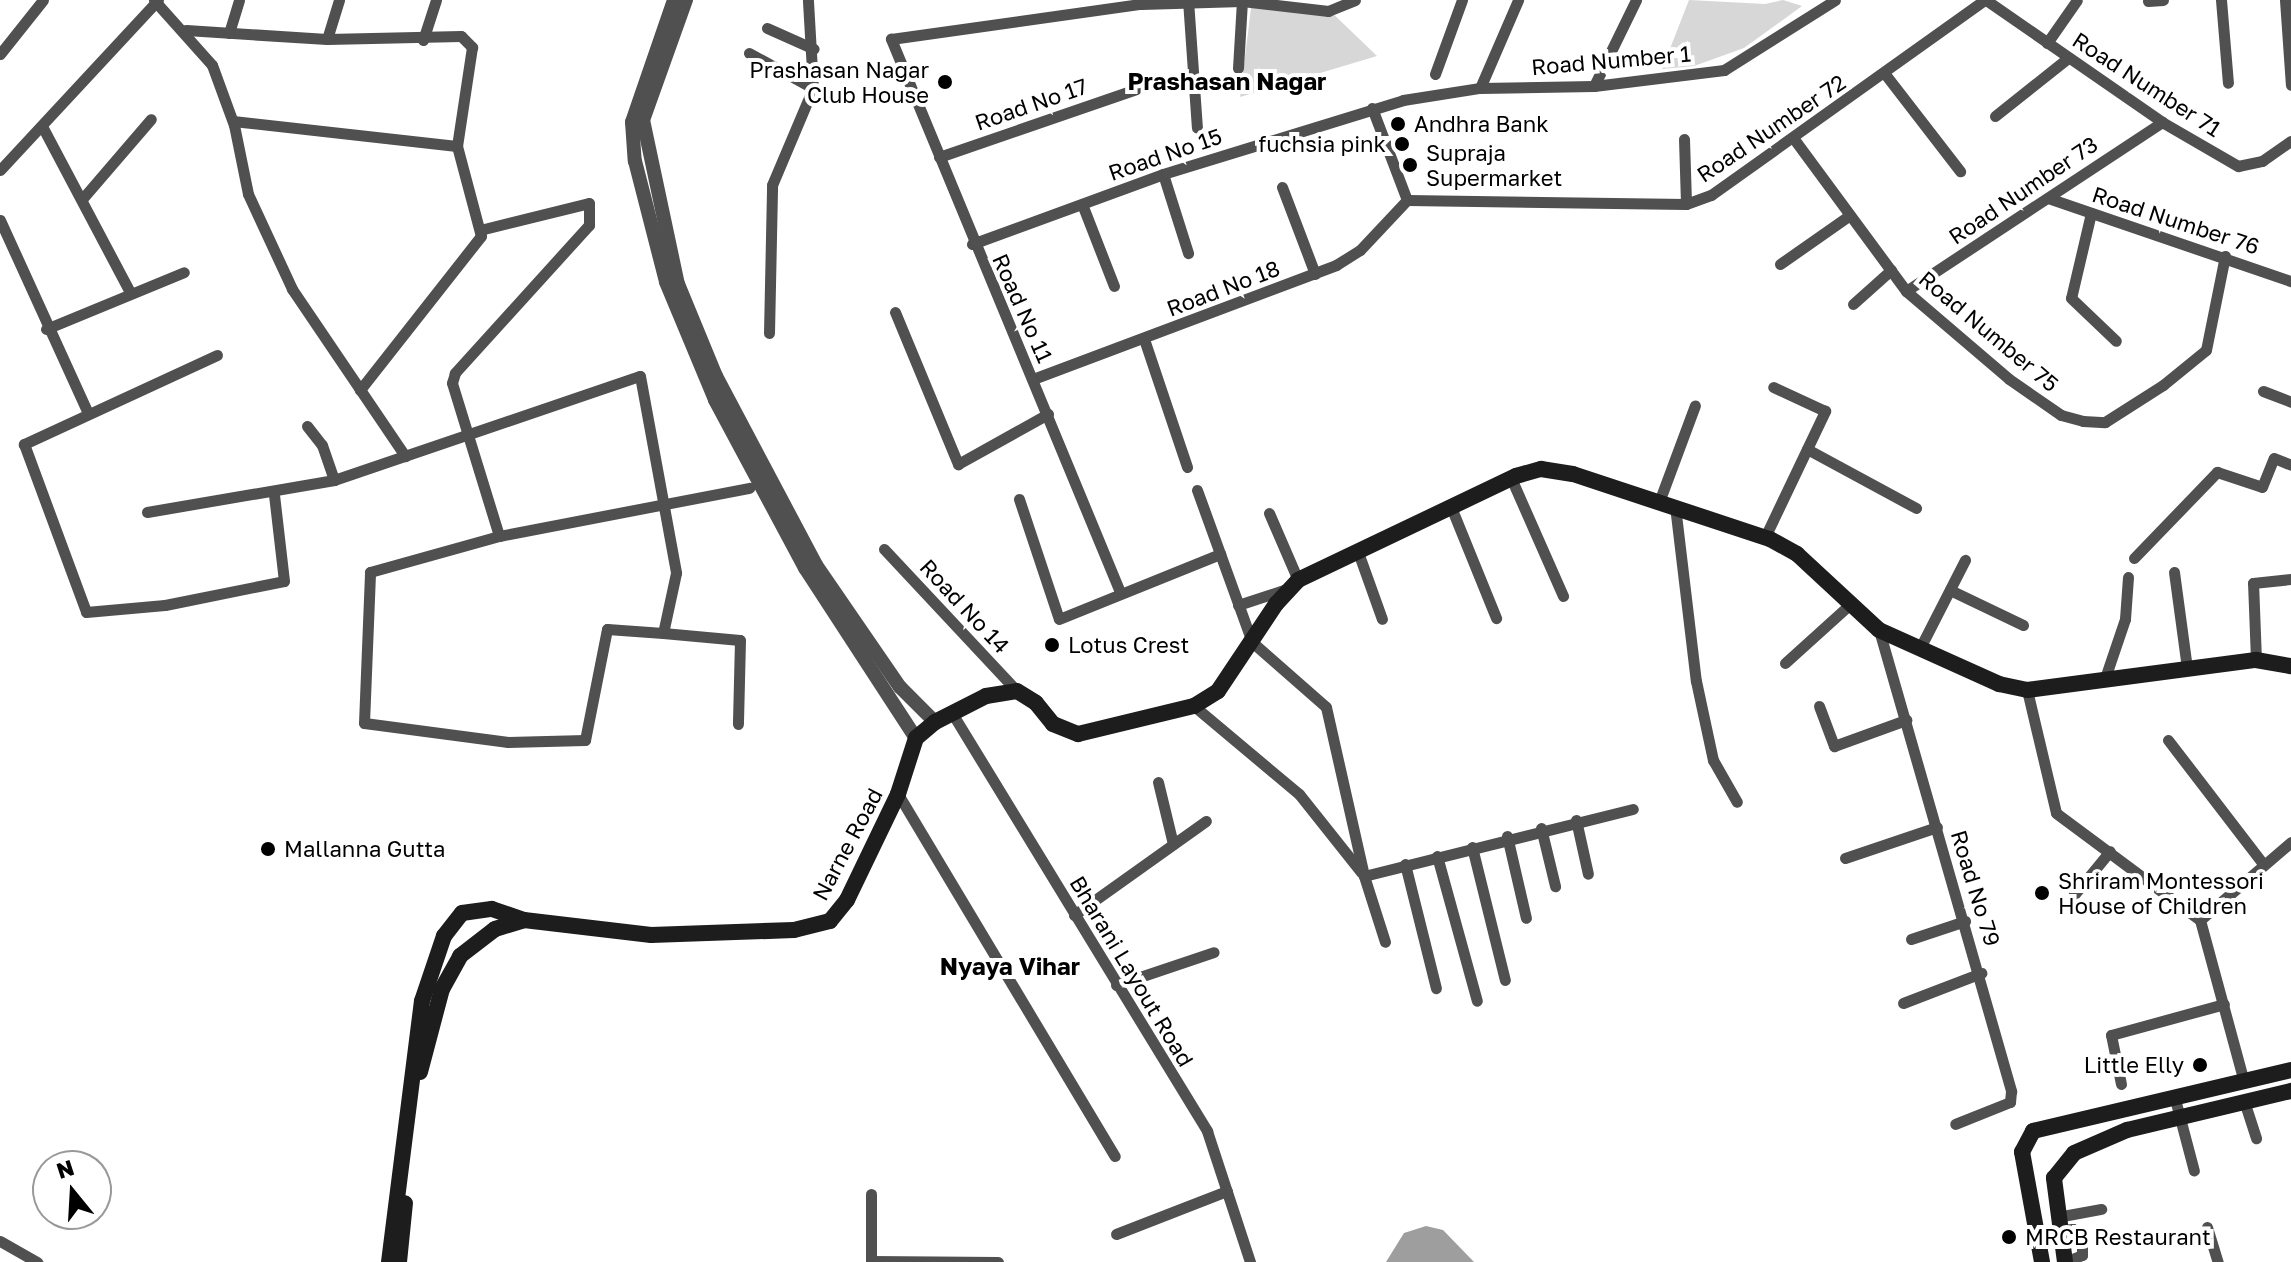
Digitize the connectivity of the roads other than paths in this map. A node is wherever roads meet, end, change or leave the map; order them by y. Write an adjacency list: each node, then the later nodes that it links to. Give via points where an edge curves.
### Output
1 (43, 0): 30 (street)
2 (239, 0): 24 (street)
3 (339, 0): 25 (street)
4 (436, 0): 26 (street)
5 (674, 0): 147 (street, via 632,122 635,161 666,282 715,400 805,568)
6 (686, 0): 145 (street, via 643,120 678,284 716,376 816,565 900,687)
7 (808, 0): 28 (street)
8 (1188, 0): 20 (street); 47 (street); 52 (street, Road No 11, via 891,39)
9 (1355, 0): 20 (street, via 1328,11)
10 (1462, 0): 33 (street)
11 (1518, 0): 39 (street)
12 (1636, 0): 37 (street)
13 (1835, 0): 37 (street, Road Number 1, via 1724,70)
14 (1985, 0): 27 (street, Road Number 71); 34 (street, Road Number 72)
15 (2077, 0): 27 (street)
16 (2163, 0): 21 (street)
17 (2221, 0): 35 (street)
18 (2285, 0): 36 (street)
19 (156, 1): 23 (street); 46 (street)
20 (1242, 1): 32 (street)
21 (2148, 1)
22 (767, 28): 28 (street)
23 (186, 30): 24 (street); 44 (street, via 212,65)
24 (229, 33): 25 (street)
25 (327, 39): 26 (street)
26 (423, 40): 51 (street, via 461,36 472,47)
27 (2047, 43): 31 (street, Road Number 71)
28 (814, 49): 38 (street)
29 (749, 53): 38 (street)
30 (0, 54)
31 (2068, 58): 42 (street); 45 (street, Road Number 71)
32 (1238, 68)
33 (1435, 74)
34 (1885, 74): 49 (street, Road Number 72); 54 (street)
35 (2228, 83)
36 (2291, 85)
37 (1594, 86): 39 (street, Road Number 1)
38 (813, 88): 80 (street, via 772,185)
39 (1480, 88): 41 (street, Road Number 1)
40 (1136, 89): 52 (street, Road No 17)
41 (1372, 108): 55 (street, Road No 15); 59 (street)
42 (1995, 116)
43 (151, 119): 57 (street)
44 (233, 121): 51 (street); 86 (street, via 248,194 286,276)
45 (2162, 122): 50 (street, Road Number 71, via 2238,166 2262,161); 58 (street, Road Number 73)
46 (42, 126): 53 (street); 57 (street)
47 (1197, 128)
48 (1684, 139): 61 (street)
49 (1794, 139): 61 (street, Road Number 72, via 1711,195); 63 (street, Road Number 75)
50 (2291, 141)
51 (457, 146): 65 (street)
52 (939, 157): 66 (street, Road No 11)
53 (0, 170)
54 (1960, 171)
55 (1163, 174): 60 (street, Road No 15); 67 (street)
56 (1282, 187): 72 (street)
57 (83, 198): 76 (street)
58 (2048, 198): 62 (street, Road Number 76); 75 (street, Road Number 73)
59 (1407, 200): 61 (street, Road Number 72); 72 (street, Road No 18, via 1360,250)
60 (1082, 204): 66 (street, Road No 15); 74 (street)
61 (1686, 204)
62 (2091, 213): 68 (street, Road Number 76); 82 (street, via 2071,298)
63 (1850, 215): 69 (street); 70 (street, Road Number 75)
64 (0, 220): 79 (street)
65 (480, 230): 86 (street, via 481,236); 93 (street, via 589,203 589,225 455,373 452,383)
66 (972, 244): 84 (street, Road No 11)
67 (1188, 253)
68 (2225, 256): 73 (street, Road Number 76); 75 (street, Road Number 75, via 2206,350 2105,422 2061,415 2009,379)
69 (1780, 264)
70 (1891, 270): 75 (street, Road Number 75); 77 (street)
71 (184, 272): 76 (street)
72 (1315, 274): 81 (street, Road No 18)
73 (2291, 281)
74 (1114, 286)
75 (1906, 291)
76 (130, 292): 79 (street)
77 (1853, 304)
78 (895, 312): 91 (street, via 958,464)
79 (46, 329): 90 (street)
80 (769, 333)
81 (1144, 339): 84 (street, Road No 18); 97 (street)
82 (2116, 341)
83 (217, 355): 90 (street)
84 (1033, 379): 91 (street, Road No 11)
85 (1773, 387): 94 (street, via 1825,411)
86 (360, 390): 95 (street)
87 (2263, 391): 88 (street)
88 (2291, 402)
89 (1695, 405): 104 (street)
90 (88, 413): 102 (street, via 24,444 86,612 165,605 284,581)
91 (1048, 414): 123 (street, Road No 11)
92 (307, 426): 99 (street, via 322,445)
93 (470, 436): 95 (street); 105 (street, via 640,376); 111 (street)
94 (1807, 449): 108 (street); 112 (street)
95 (405, 456): 99 (street)
96 (2291, 465): 116 (street, via 2274,458 2262,487 2217,472)
97 (1187, 467)
98 (1511, 478): 104 (main road, via 1541,469); 107 (main road); 124 (street)
99 (334, 480): 102 (street)
100 (749, 488): 105 (street)
101 (1197, 490): 115 (street)
102 (274, 494): 109 (street)
103 (1019, 499): 123 (street, via 1059,619)
104 (1659, 502): 106 (main road)
105 (663, 504): 111 (street); 131 (street, via 676,573)
106 (1675, 506): 112 (main road); 151 (street, via 1696,681 1710,747)
107 (1451, 507): 114 (main road); 127 (street)
108 (1916, 508)
109 (147, 512)
110 (1269, 513): 121 (street)
111 (499, 536): 131 (street, via 370,572 364,723 508,742 585,740 607,629)
112 (1765, 537): 126 (main road, via 1797,554)
113 (884, 549): 140 (street, Road No 14)
114 (1358, 552): 121 (main road); 128 (street)
115 (1220, 554): 123 (street); 125 (street)
116 (2134, 558)
117 (1965, 560): 122 (street)
118 (2174, 572): 137 (street)
119 (2128, 577): 138 (street, via 2125,619)
120 (2291, 579): 134 (street, via 2253,583)
121 (1294, 584): 125 (street); 132 (main road)
122 (1950, 590): 129 (street); 133 (street)
123 (1120, 592)
124 (1563, 596)
125 (1238, 605): 132 (street)
126 (1848, 606): 130 (main road); 135 (street)
127 (1496, 618)
128 (1382, 619)
129 (2023, 625)
130 (1879, 630): 133 (main road); 144 (street, Road No 79)
131 (663, 633): 146 (street, via 740,640)
132 (1252, 642): 141 (main road, via 1218,691); 167 (street, via 1326,707)
133 (1920, 648): 139 (main road, via 1999,684)
134 (2256, 660): 136 (main road); 137 (main road)
135 (1785, 663)
136 (2291, 666)
137 (2187, 668): 138 (main road)
138 (2104, 681): 139 (main road)
139 (2027, 690): 161 (street, via 2056,813)
140 (1017, 691): 141 (main road, via 1053,724 1078,734); 143 (main road, via 986,696)
141 (1194, 706): 167 (street, via 1299,794)
142 (1819, 706): 144 (street, via 1834,746)
143 (952, 713): 145 (main road); 170 (street, Bharani Layout Road)
144 (1906, 720): 155 (street, Road No 79)
145 (935, 722): 147 (main road)
146 (738, 724)
147 (916, 738): 150 (main road, Narne Road)
148 (2168, 740): 165 (street)
149 (1158, 782): 159 (street)
150 (898, 794): 172 (main road, Narne Road, via 847,900 830,921 817,926 651,935); 194 (street)
151 (1737, 802)
152 (1633, 809): 153 (street)
153 (1576, 820): 156 (street); 166 (street)
154 (1206, 821): 159 (street)
155 (1937, 827): 163 (street); 174 (street, Road No 79)
156 (1541, 828): 157 (street); 168 (street)
157 (1507, 836): 160 (street); 171 (street)
158 (2291, 842): 165 (street)
159 (1173, 844): 170 (street)
160 (1472, 847): 162 (street); 179 (street)
161 (2110, 851): 169 (street); 173 (street)
162 (1437, 856): 164 (street); 182 (street)
163 (1845, 858)
164 (1405, 864): 167 (street); 181 (street)
165 (2263, 864): 173 (street)
166 (1588, 874)
167 (1364, 876): 176 (street)
168 (1555, 886)
169 (2073, 896)
170 (1074, 915): 180 (street, Bharani Layout Road)
171 (1526, 918)
172 (524, 920): 206 (main road, Narne Road, via 476,908 451,924 440,947 420,1015); 207 (main road, via 473,943 442,989 420,1072)
173 (2200, 920): 184 (street)
174 (1965, 921): 175 (street); 178 (street, Road No 79)
175 (1911, 939)
176 (1385, 942)
177 (1214, 952): 180 (street)
178 (1981, 973): 183 (street); 192 (street, Road No 79, via 2010,1102)
179 (1505, 980)
180 (1116, 985): 196 (street, Bharani Layout Road, via 1207,1131)
181 (1436, 988)
182 (1477, 1001)
183 (1903, 1003)
184 (2224, 1004): 186 (street); 187 (street, via 2111,1035)
185 (2291, 1070): 186 (main road)
186 (2244, 1082): 189 (main road)
187 (2121, 1084)
188 (2291, 1091): 190 (main road)
189 (2175, 1099): 191 (street); 210 (main road, via 2063,1120 2026,1137 2024,1165)
190 (2245, 1104): 191 (main road); 193 (street)
191 (2181, 1121): 195 (street); 199 (main road, via 2127,1130 2074,1153 2054,1178)
192 (1955, 1124)
193 (2256, 1138)
194 (1115, 1156)
195 (2194, 1171)
196 (1227, 1191): 201 (street); 209 (street, Bharani Layout Road)
197 (871, 1194): 203 (street)
198 (2101, 1209): 199 (street)
199 (2058, 1224): 211 (main road)
200 (2207, 1227): 212 (street)
201 (1116, 1234)
202 (0, 1241): 205 (street)
203 (871, 1261): 204 (street)
204 (961, 1261): 208 (street)
205 (37, 1262)
206 (389, 1262)
207 (399, 1262)
208 (998, 1262)
209 (1250, 1262)
210 (2042, 1262)
211 (2065, 1262)
212 (2218, 1262)

